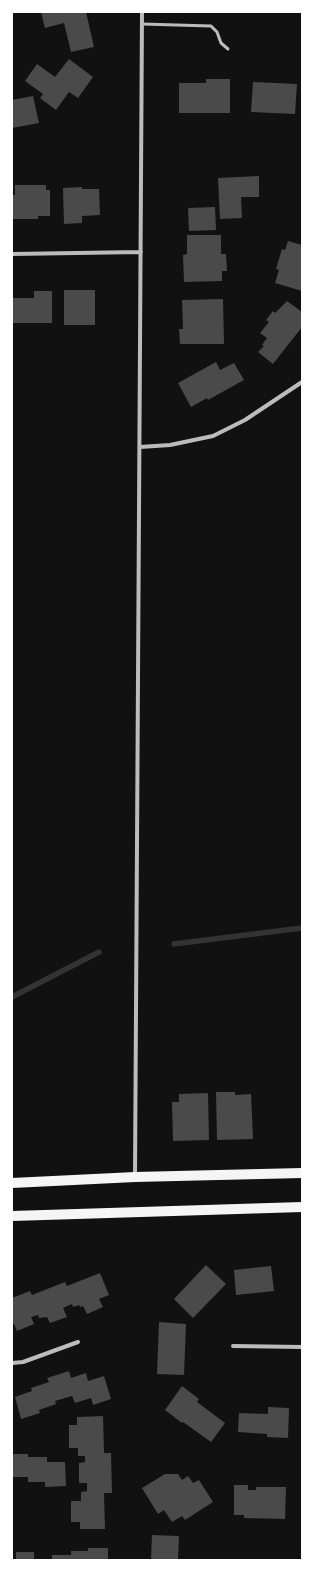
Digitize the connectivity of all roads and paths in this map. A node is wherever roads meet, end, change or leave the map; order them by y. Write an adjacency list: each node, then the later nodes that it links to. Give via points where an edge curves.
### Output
1 (142, 12): 2 (street)
2 (142, 24): 3 (lane, via 211,26 217,32 221,43); 4 (street)
3 (228, 49)
4 (141, 252): 5 (street); 7 (street)
5 (12, 254)
6 (302, 382): 7 (street, via 245,420 214,436 170,445)
7 (140, 447): 9 (street)
8 (302, 1173): 9 (main road)
9 (135, 1177): 10 (main road)
10 (13, 1183)
11 (302, 1207): 12 (main road)
12 (12, 1216)
13 (78, 1342): 16 (street, via 23,1362)
14 (232, 1346): 15 (street)
15 (302, 1347)
16 (12, 1363)

